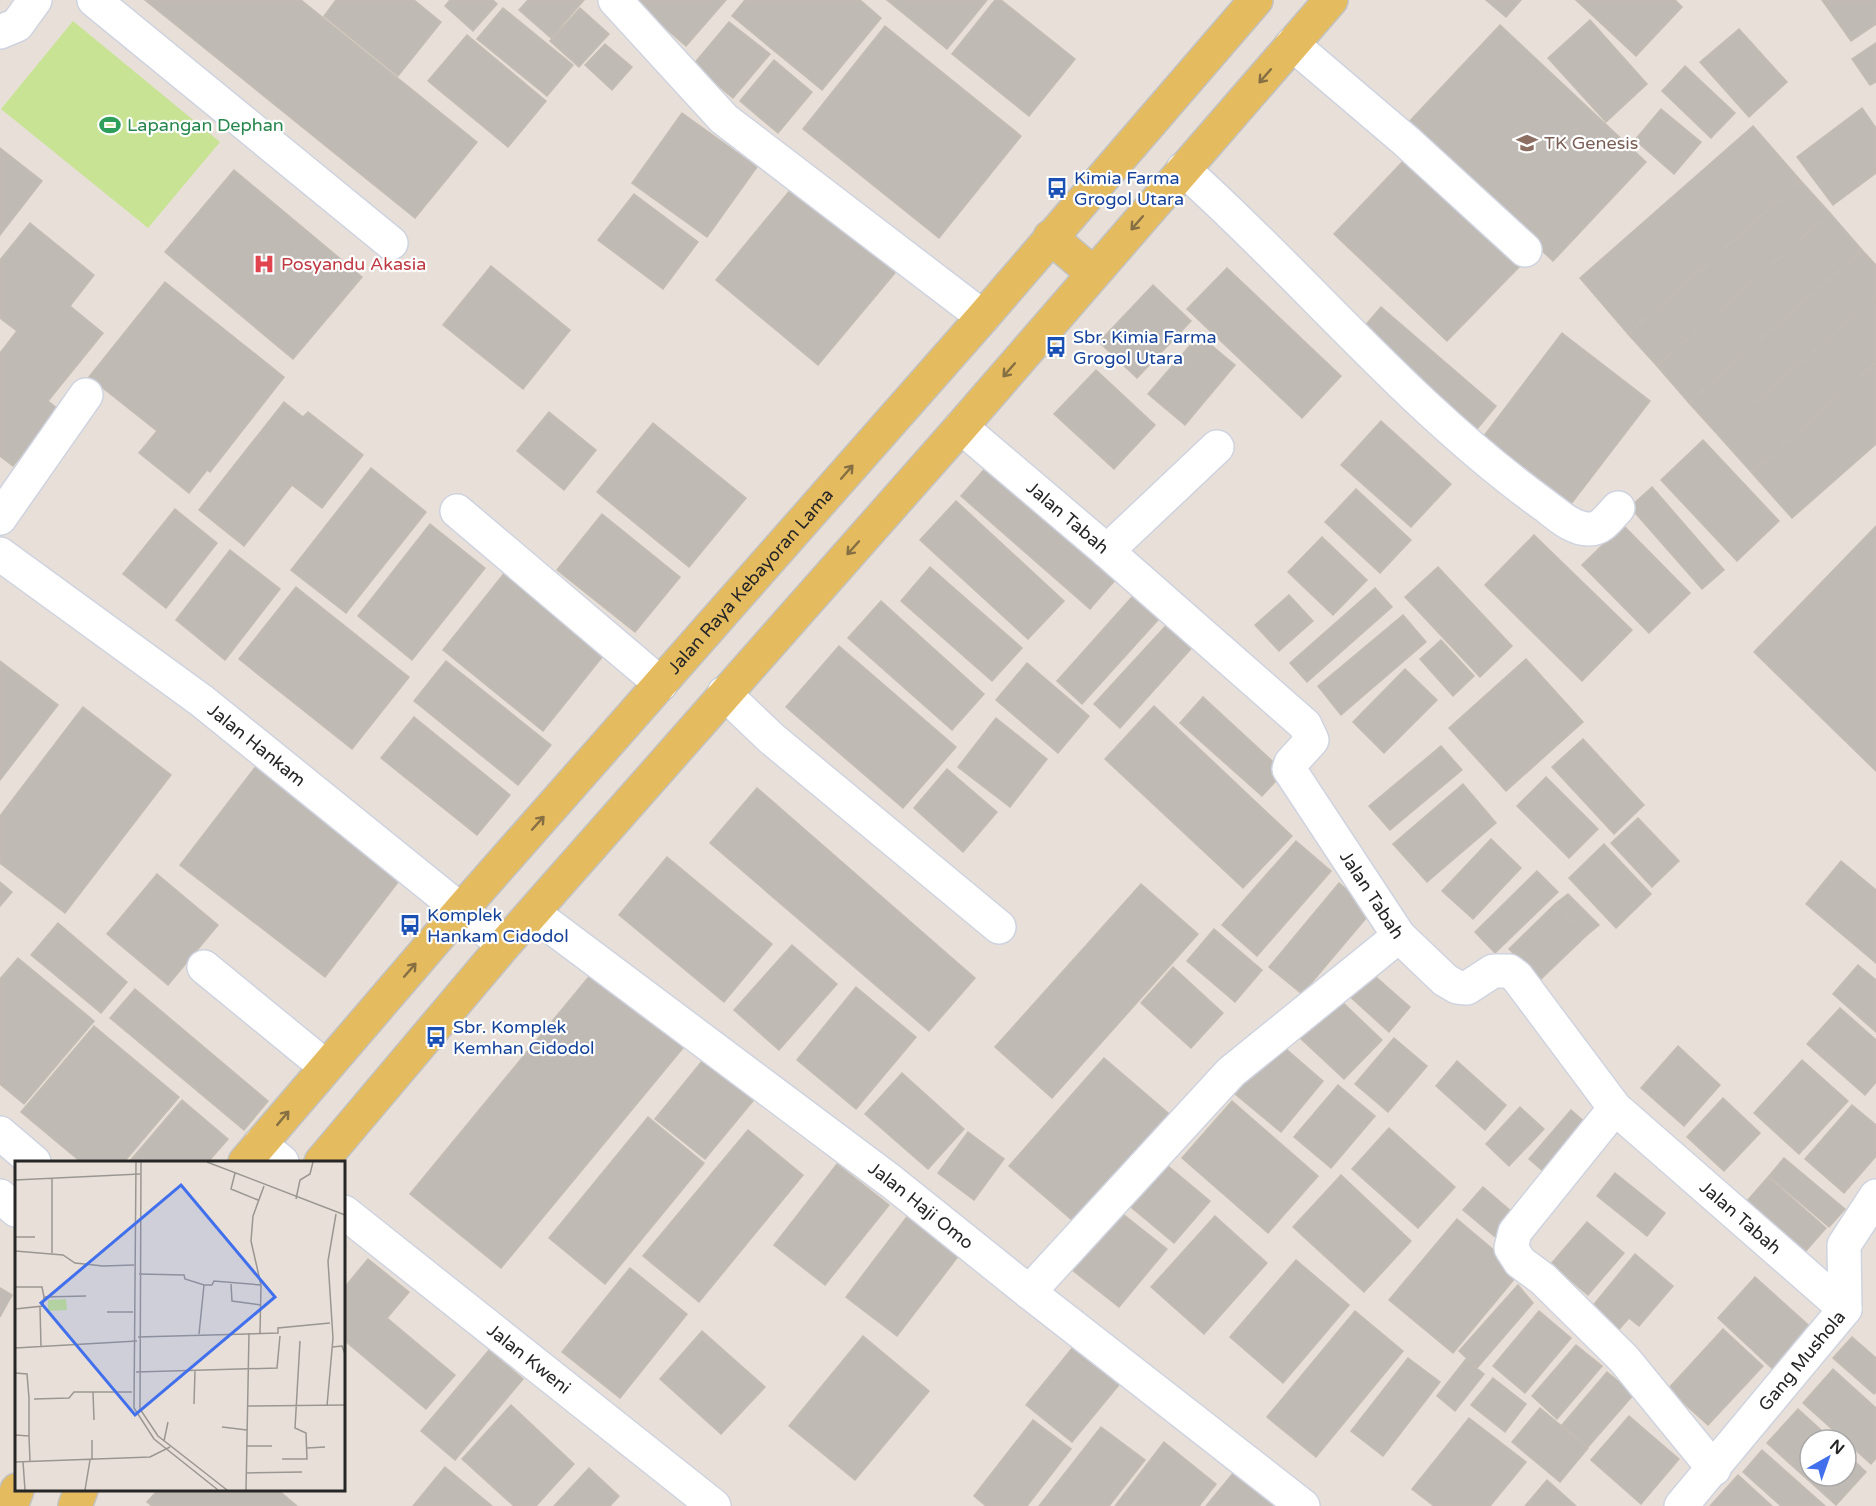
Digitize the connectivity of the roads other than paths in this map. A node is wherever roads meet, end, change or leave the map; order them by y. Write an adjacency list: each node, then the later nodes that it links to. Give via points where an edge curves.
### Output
1 (35, 0): 6 (street, via 17,25)
2 (94, 0): 10 (street)
3 (615, 0): 13 (street, via 724,118)
4 (1256, 0): 9 (main road, Jalan Raya Kebayoran Lama)
5 (1331, 0): 7 (main road)
6 (0, 32)
7 (1292, 44): 8 (main road, one-way to 8); 11 (street)
8 (1184, 169): 12 (main road, one-way to 12); 17 (street, via 1349,334 1518,486 1577,527 1590,530 1599,527)
9 (1050, 237): 12 (main road); 13 (main road, Jalan Raya Kebayoran Lama)
10 (392, 243)
11 (1525, 250)
12 (1093, 273): 15 (main road, one-way to 15)
13 (983, 316): 22 (main road, Jalan Raya Kebayoran Lama, one-way to 13)
14 (86, 395): 19 (street)
15 (960, 427): 20 (street, Jalan Tabah); 23 (main road, one-way to 23)
16 (1218, 447): 20 (street)
17 (1618, 508)
18 (457, 511): 22 (street)
19 (0, 518)
20 (1107, 551): 27 (street, Jalan Tabah, via 1310,731 1312,740 1289,769)
21 (0, 554): 24 (street, Jalan Hankam, via 202,701)
22 (661, 684): 24 (main road, Jalan Raya Kebayoran Lama, one-way to 22)
23 (724, 693): 25 (main road); 26 (street, via 771,738)
24 (461, 910): 28 (street, Jalan Hankam); 30 (main road, Jalan Raya Kebayoran Lama, one-way to 24)
25 (533, 913): 28 (main road); 40 (street, Jalan Haji Omo, via 892,1182)
26 (999, 927)
27 (1400, 936): 31 (street, Jalan Tabah, via 1457,987 1467,988 1493,971 1509,971); 40 (street, via 1231,1072)
28 (504, 945): 35 (main road)
29 (204, 967): 30 (street)
30 (326, 1067): 33 (main road, Jalan Raya Kebayoran Lama, one-way to 30)
31 (1615, 1108): 41 (street, Jalan Tabah); 42 (street, via 1515,1232 1511,1248 1520,1262 1543,1279 1624,1359)
32 (0, 1133): 34 (street)
33 (262, 1156)
34 (33, 1161)
35 (322, 1161)
36 (0, 1196): 38 (street)
37 (1876, 1196): 41 (street, Gang Mushola, via 1844,1245)
38 (15, 1209)
39 (345, 1213): 47 (street, Jalan Kweni)
40 (1029, 1292): 48 (street, Jalan Haji Omo)
41 (1845, 1310): 42 (street, Gang Mushola)
42 (1714, 1469): 49 (street, Gang Mushola)
43 (17, 1491): 45 (main road)
44 (81, 1491): 46 (main road)
45 (10, 1506)
46 (75, 1506)
47 (714, 1506)
48 (1303, 1506)
49 (1681, 1506)

